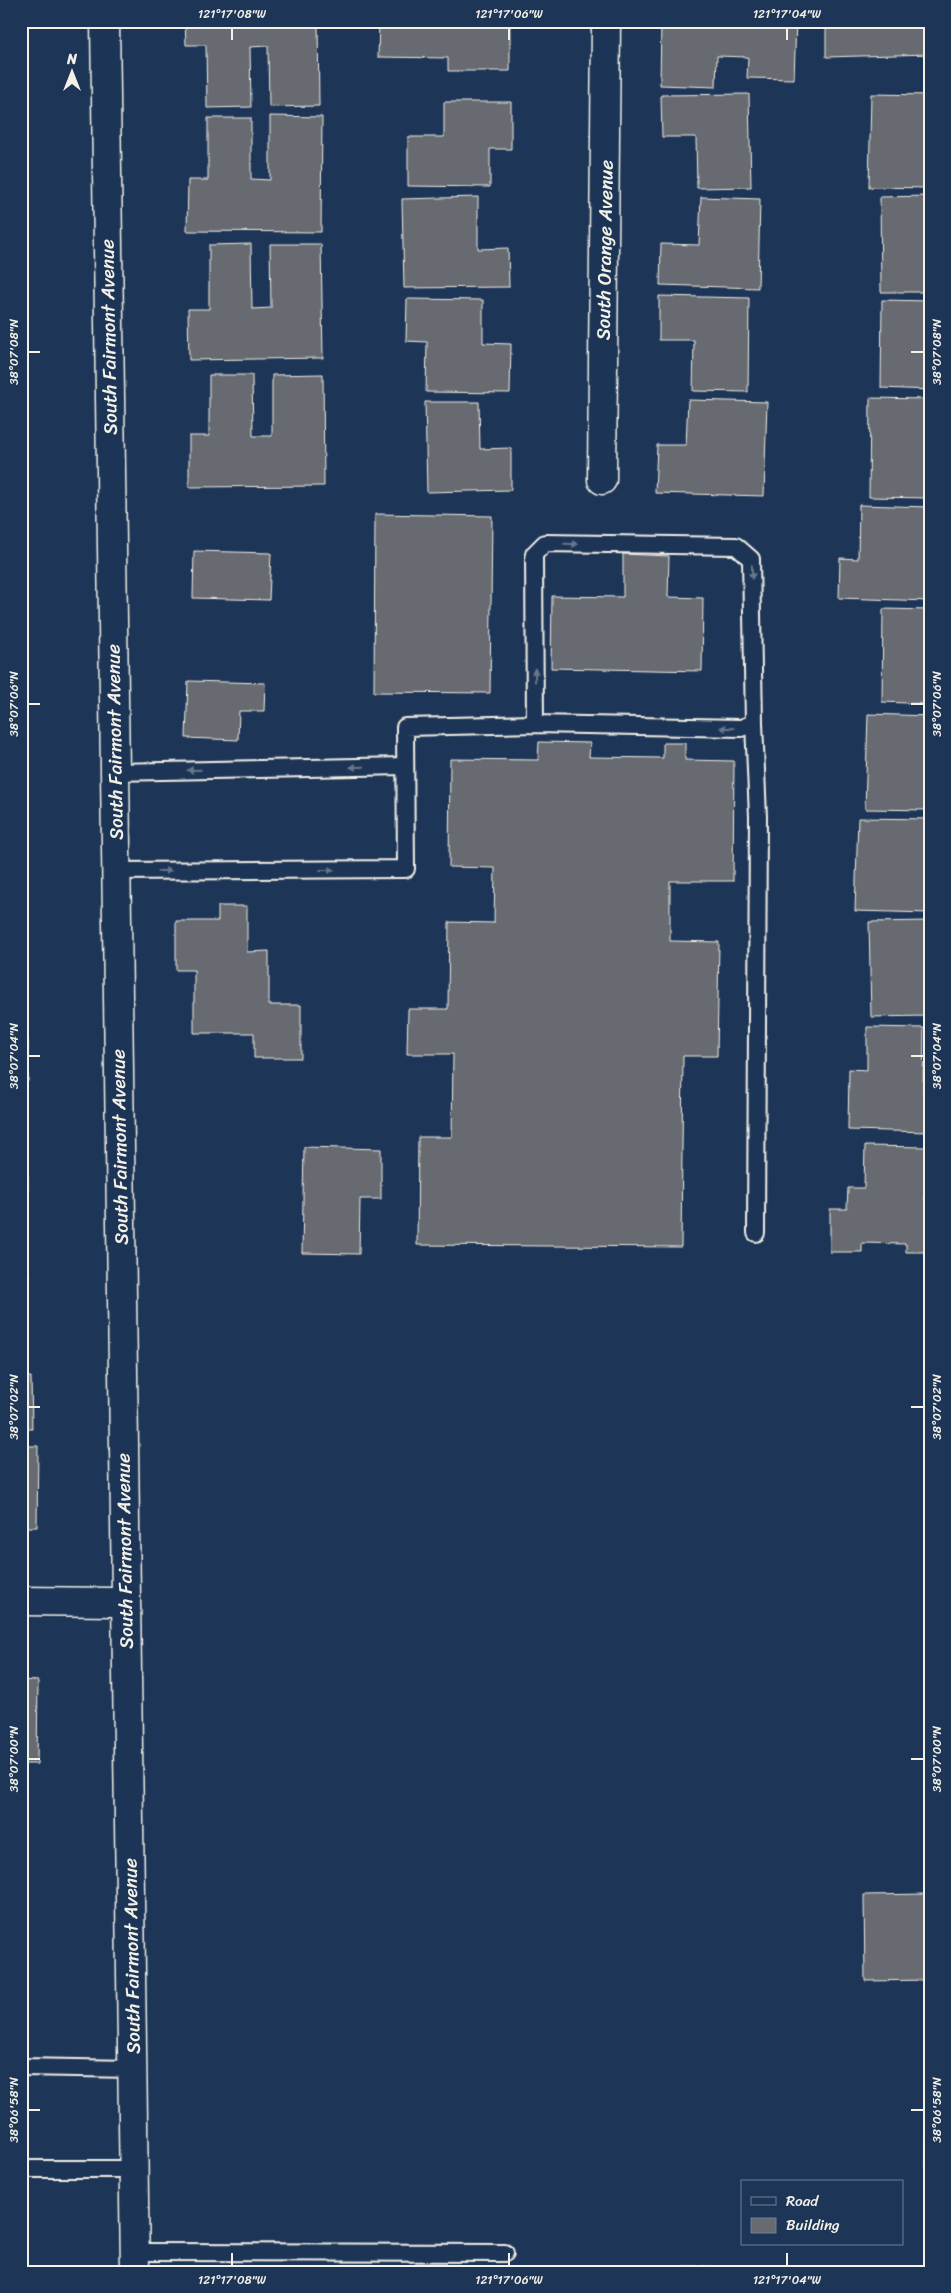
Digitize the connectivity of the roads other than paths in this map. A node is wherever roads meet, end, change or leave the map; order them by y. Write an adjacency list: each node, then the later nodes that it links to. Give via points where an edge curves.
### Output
1 (105, 21): 7 (street, South Fairmont Avenue)
2 (606, 21): 3 (street, South Orange Avenue)
3 (602, 480)
4 (754, 723): 5 (lane, one-way to 5, via 741,728); 5 (lane, one-way to 4, via 534,554 545,544 736,546 751,559); 9 (lane, via 758,817)
5 (535, 724): 6 (lane, via 405,727)
6 (405, 766): 7 (lane, one-way to 7); 8 (lane, one-way to 6, via 406,869)
7 (114, 772): 8 (street, South Fairmont Avenue)
8 (115, 871): 10 (street, South Fairmont Avenue)
9 (756, 1233)
10 (125, 1600): 11 (street); 13 (street, South Fairmont Avenue)
11 (21, 1601)
12 (21, 2067): 13 (lane)
13 (132, 2069): 15 (street, South Fairmont Avenue)
14 (21, 2169): 15 (lane)
15 (134, 2169): 17 (street, South Fairmont Avenue)
16 (505, 2253): 17 (lane)
17 (135, 2262)

